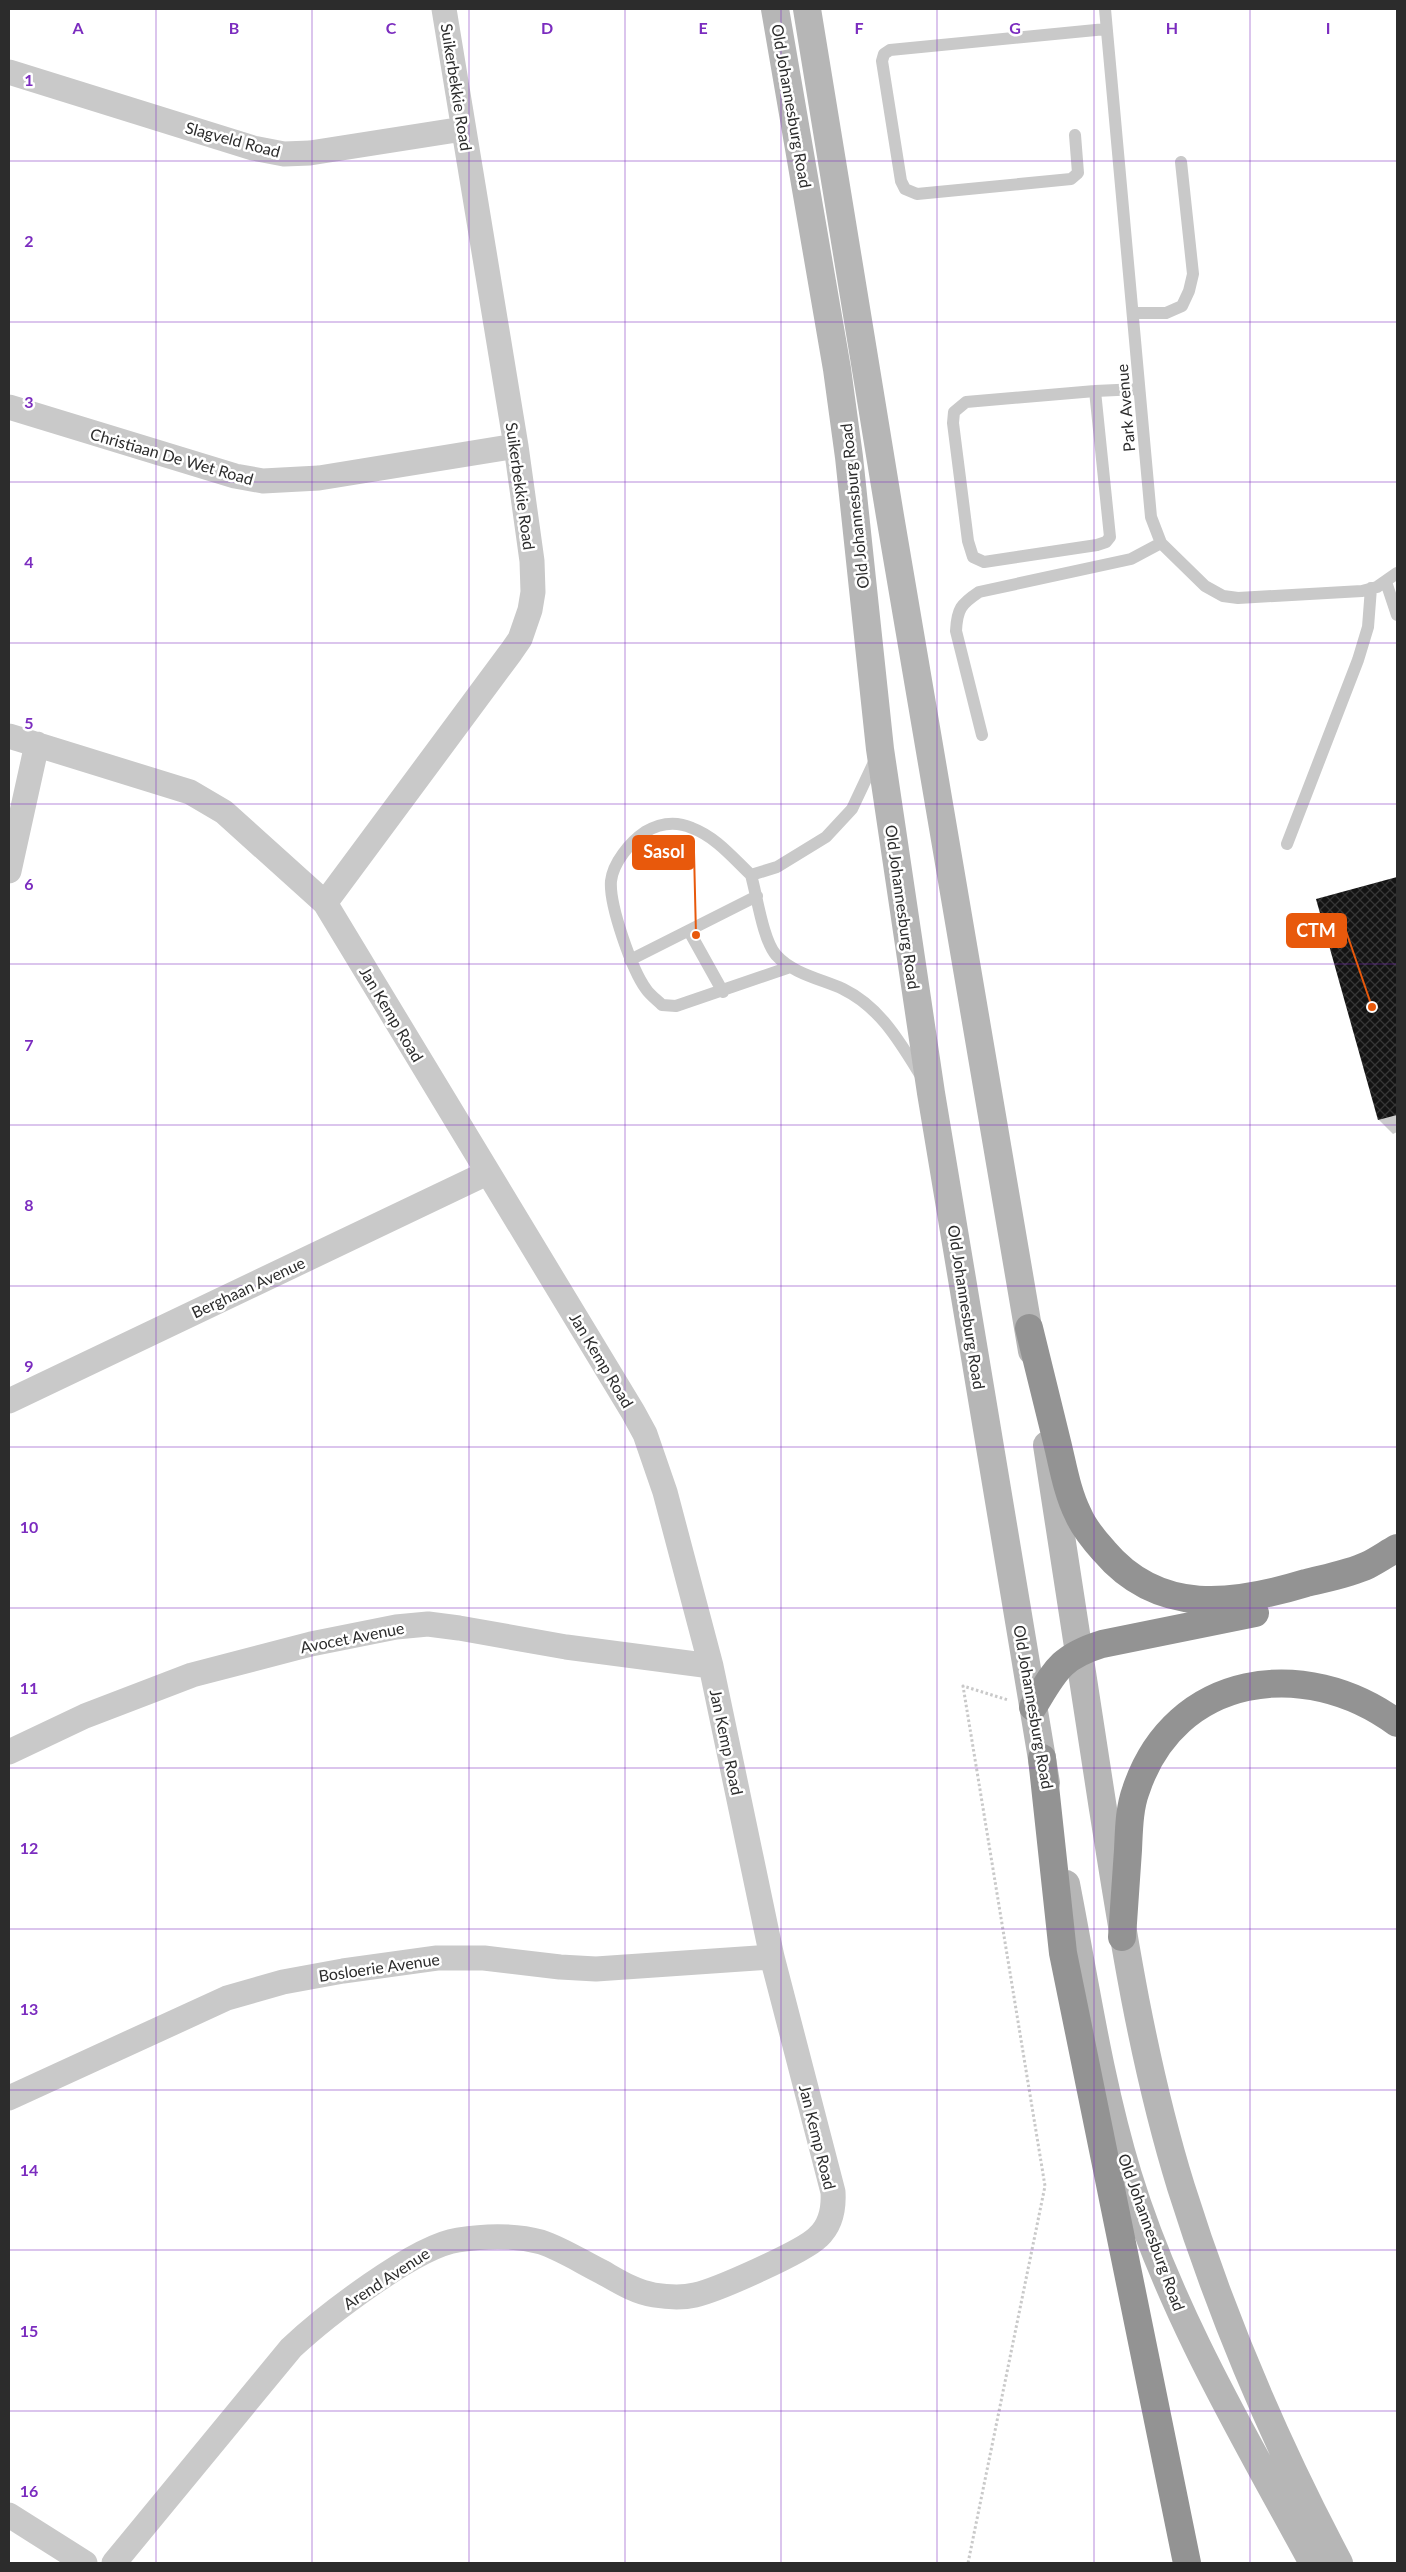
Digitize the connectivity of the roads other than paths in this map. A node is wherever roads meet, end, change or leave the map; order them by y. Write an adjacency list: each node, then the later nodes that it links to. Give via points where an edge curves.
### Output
1 (444, 9): 7 (street, Suikerbekkie Road)
2 (775, 9): 23 (main road, Old Johannesburg Road, via 837,369)
3 (807, 9): 35 (main road, Old Johannesburg Road)
4 (1105, 9): 5 (lane, Park Avenue)
5 (1106, 29): 8 (lane, via 890,50 884,54 882,61 901,180 906,189 916,194 1072,179 1078,173); 10 (lane, Park Avenue)
6 (9, 72): 7 (street, Slagveld Road, via 253,148 284,154)
7 (463, 129): 14 (street, Suikerbekkie Road)
8 (1075, 135)
9 (1182, 162): 10 (lane, via 1193,274 1189,291 1182,306 1166,313)
10 (1133, 313): 11 (lane, Park Avenue)
11 (1139, 389): 12 (lane); 15 (lane, Park Avenue, via 1152,517)
12 (1095, 391): 12 (lane, via 966,402 954,412 960,482 973,557 984,562 1097,545 1110,537)
13 (9, 407): 14 (street, Christiaan De Wet Road, via 234,476 263,481 319,478)
14 (516, 446): 28 (street, Suikerbekkie Road, via 533,568 530,610 523,632 500,669)
15 (1162, 544): 18 (lane, Park Avenue, via 1205,586 1224,596 1259,598); 20 (lane, via 1130,559 979,592 964,602 956,615 956,631)
16 (1397, 573): 17 (lane, Park Avenue)
17 (1386, 582): 18 (lane, Park Avenue); 19 (lane)
18 (1371, 588): 24 (lane, via 1368,627 1358,660)
19 (1397, 615)
20 (982, 735)
21 (9, 736): 22 (street, Jan Kemp Road)
22 (37, 744): 25 (street); 28 (street, Jan Kemp Road, via 190,792 209,801)
23 (880, 749): 26 (lane, via 859,795 842,821 826,837 777,867); 33 (main road, Old Johannesburg Road)
24 (1287, 844)
25 (9, 871)
26 (751, 875): 27 (lane); 30 (lane, via 721,846 692,828 669,823 654,827 636,838 618,863 611,881)
27 (757, 896): 29 (lane); 31 (lane, via 769,943 775,954)
28 (325, 903): 34 (street, Jan Kemp Road)
29 (689, 931): 30 (lane); 32 (lane)
30 (630, 960): 32 (lane, via 646,989 662,1005 676,1006)
31 (790, 967): 32 (lane); 33 (lane, via 844,989 875,1011 900,1043)
32 (723, 992)
33 (931, 1093): 41 (main road, Old Johannesburg Road)
34 (487, 1173): 36 (street, Berghaan Avenue); 40 (street, Jan Kemp Road, via 645,1434 665,1492)
35 (1029, 1328): 38 (highway, via 1067,1483 1078,1514 1092,1538 1120,1570 1164,1593 1213,1602 1248,1598); 39 (main road, Old Johannesburg Road)
36 (9, 1401)
37 (1397, 1548): 38 (highway)
38 (1367, 1566): 39 (highway, via 1300,1600)
39 (1078, 1651): 41 (highway, via 1056,1669); 45 (main road, Old Johannesburg Road)
40 (711, 1666): 43 (street, Avocet Avenue, via 428,1624 396,1627 311,1644 192,1675 85,1716); 46 (street, Jan Kemp Road)
41 (1033, 1707): 44 (main road, Old Johannesburg Road)
42 (1397, 1723): 45 (highway, via 1360,1700 1339,1692 1285,1682 1257,1683 1204,1702 1163,1740 1135,1791)
43 (9, 1752)
44 (1042, 1758): 52 (highway, via 1063,1952); 53 (main road, Old Johannesburg Road, via 1110,2110 1128,2176 1182,2313)
45 (1122, 1937): 54 (main road, Old Johannesburg Road, via 1151,2073 1180,2184 1209,2272 1272,2428)
46 (772, 1957): 47 (street, Bosloerie Avenue, via 596,1969 484,1958 447,1958 343,1971 284,1982 228,1998); 48 (street, Jan Kemp Road, via 830,2178 833,2202)
47 (9, 2098)
48 (828, 2224): 51 (street, Arend Avenue, via 819,2237 798,2251 706,2292 681,2297 642,2292 540,2242 473,2238 437,2245 315,2326 291,2348)
49 (9, 2515): 50 (street)
50 (85, 2563)
51 (114, 2563)
52 (1187, 2563)
53 (1312, 2563)
54 (1339, 2563)

